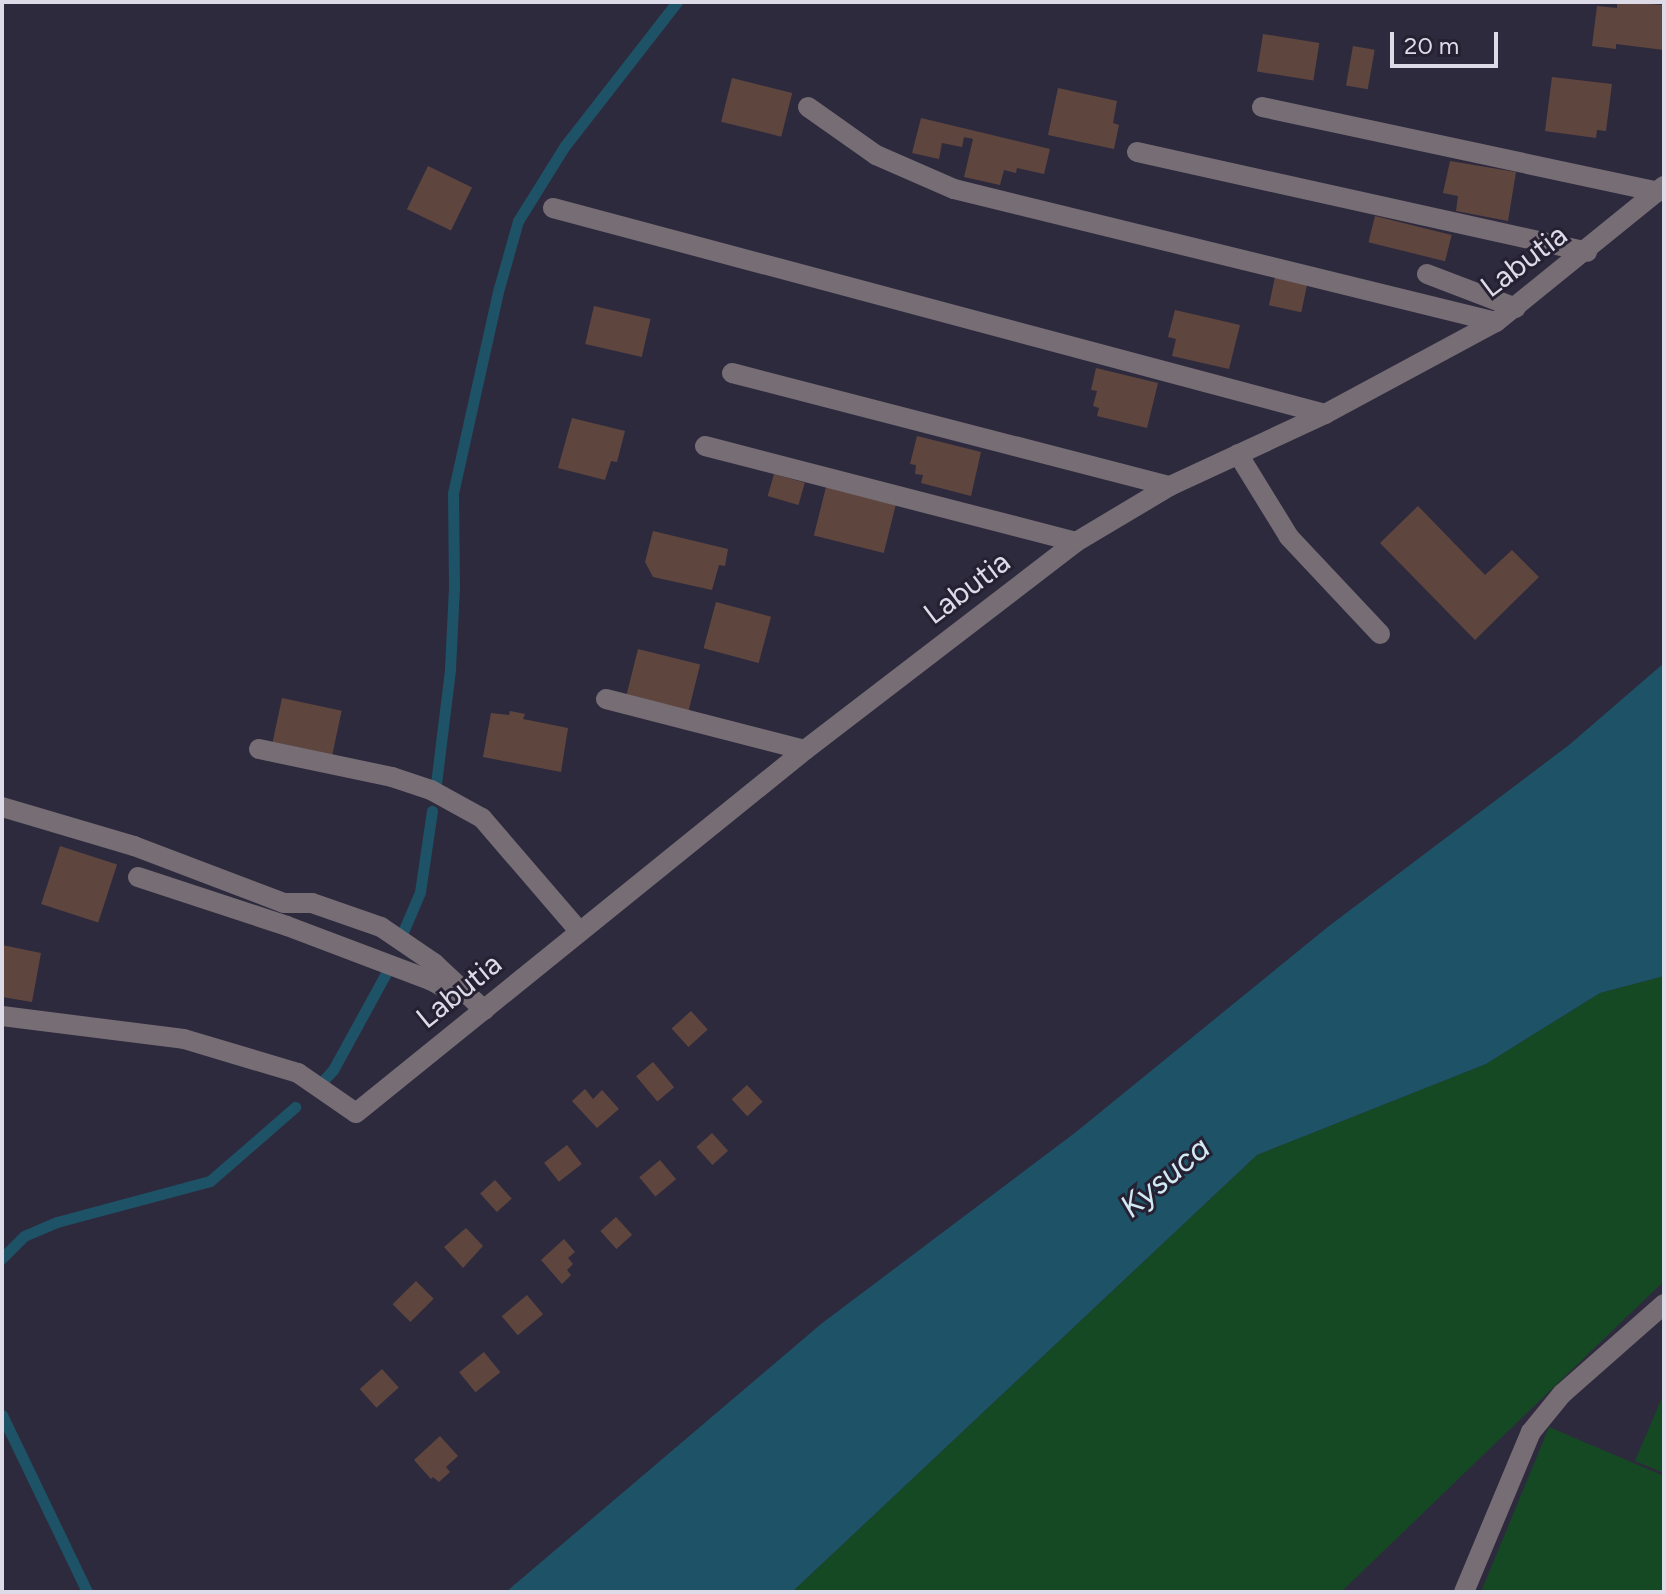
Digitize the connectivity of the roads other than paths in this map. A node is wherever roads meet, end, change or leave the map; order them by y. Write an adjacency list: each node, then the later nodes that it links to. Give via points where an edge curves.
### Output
1 (808, 107): 9 (street, via 876,155 954,189)
2 (1262, 107): 4 (street)
3 (1137, 152): 6 (street)
4 (1661, 189): 6 (street, Labutia)
5 (553, 208): 11 (street)
6 (1587, 252): 8 (street, Labutia)
7 (1427, 274): 8 (street)
8 (1516, 308): 9 (street, Labutia)
9 (1496, 322): 11 (street, Labutia)
10 (732, 373): 14 (street)
11 (1325, 414): 13 (street, Labutia)
12 (705, 446): 15 (street)
13 (1238, 454): 14 (street, Labutia); 16 (street, via 1289,537)
14 (1170, 486): 15 (street, Labutia)
15 (1076, 542): 19 (street, Labutia)
16 (1380, 634)
17 (606, 699): 19 (street)
18 (259, 749): 22 (street, via 392,777 431,790 482,818)
19 (805, 750): 22 (street, Labutia)
20 (2, 807): 23 (street, via 134,846 284,903 312,903 381,927 434,963)
21 (138, 877): 23 (street, via 430,980)
22 (580, 932): 23 (street, Labutia)
23 (484, 1010): 24 (street, Labutia, via 356,1113 298,1073 184,1039)
24 (2, 1016)
25 (1664, 1304): 26 (street, via 1562,1394 1531,1432)
26 (1464, 1592)

